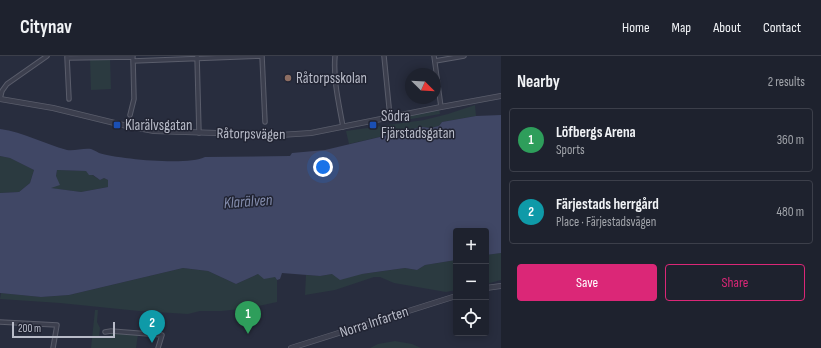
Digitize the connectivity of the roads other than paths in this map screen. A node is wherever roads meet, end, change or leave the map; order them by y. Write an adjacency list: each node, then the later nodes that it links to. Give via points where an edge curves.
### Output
1 (47, 56): 12 (street, via 7,84)
2 (262, 56): 8 (street); 17 (street)
3 (335, 56): 18 (street, via 336,89)
4 (384, 56): 16 (street)
5 (434, 56): 10 (street)
6 (464, 56): 10 (street)
7 (67, 57): 9 (street); 13 (street)
8 (198, 57): 9 (street); 19 (street)
9 (133, 58): 15 (street, via 134,99)
10 (435, 61): 14 (street)
11 (501, 96): 14 (street, Råtorpsvägen)
12 (0, 99): 19 (street, Råtorpsvägen, via 54,108 141,129)
13 (69, 99)
14 (441, 106): 16 (street, Råtorpsvägen)
15 (130, 115)
16 (390, 117): 18 (street, Råtorpsvägen)
17 (265, 122)
18 (343, 127): 19 (street, Råtorpsvägen, via 284,135)
19 (199, 133)
20 (501, 286): 21 (street)
21 (489, 288)
22 (453, 297): 27 (street, Norra Infarten)
23 (0, 322): 25 (street, via 56,325)
24 (105, 332): 26 (street, via 162,335)
25 (54, 348)
26 (158, 348)
27 (291, 348)

